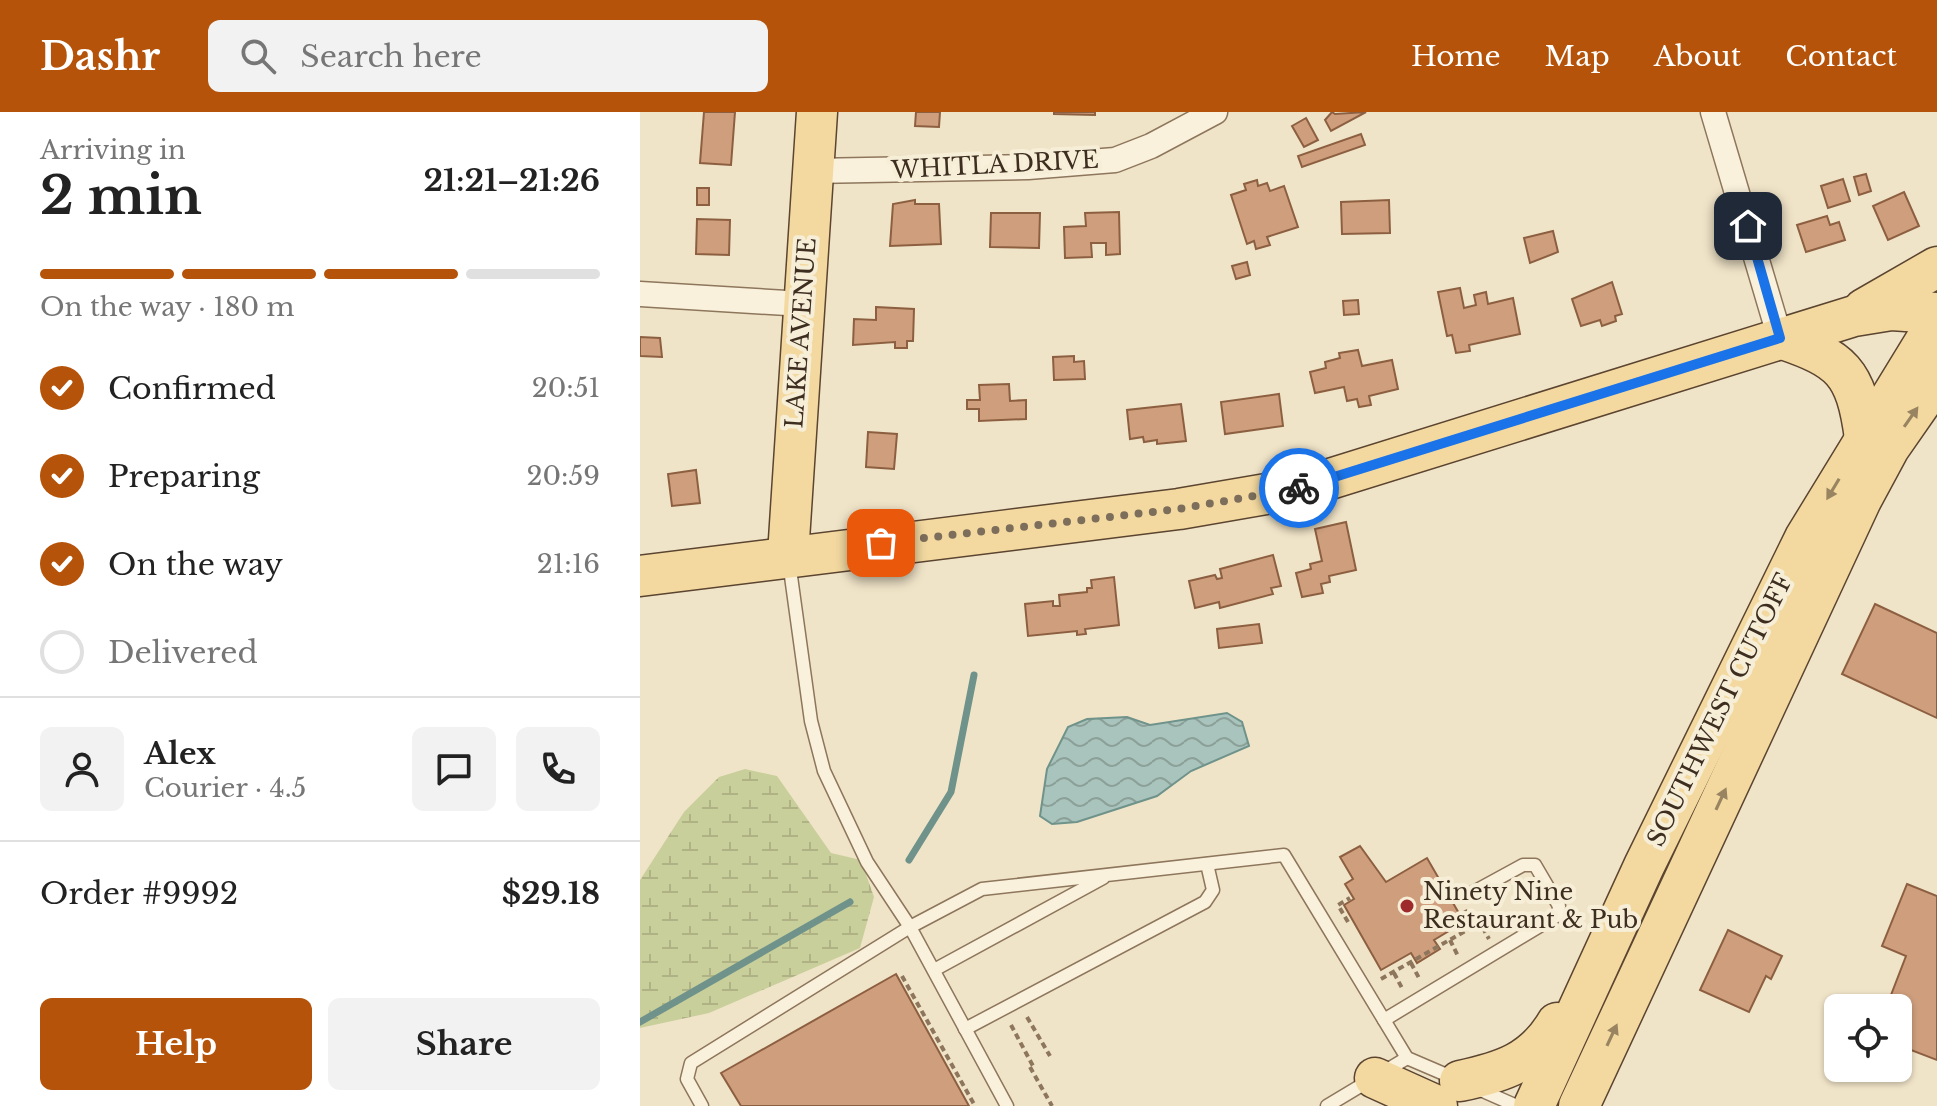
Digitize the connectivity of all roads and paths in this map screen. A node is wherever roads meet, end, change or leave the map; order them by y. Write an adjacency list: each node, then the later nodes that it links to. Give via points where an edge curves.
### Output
1 (817, 112): 4 (main road, LAKE AVENUE)
2 (1215, 112): 4 (street, WHITLA DRIVE, via 1115,160)
3 (1713, 112): 11 (street)
4 (812, 171): 7 (main road, LAKE AVENUE)
5 (1937, 267): 9 (main road)
6 (640, 294): 7 (street)
7 (803, 304): 14 (main road, LAKE AVENUE)
8 (1937, 313): 9 (main road, via 1891,310)
9 (1854, 316): 11 (main road)
10 (1937, 332): 13 (main road, SOUTHWEST CUTOFF, via 1928,337)
11 (1780, 338): 13 (main road, via 1838,364 1855,390); 14 (main road, via 1301,488 1179,509)
12 (1937, 379): 42 (main road, SOUTHWEST CUTOFF, one-way to 12, via 1861,500)
13 (1865, 438): 20 (main road, SOUTHWEST CUTOFF, one-way to 20, via 1805,538)
14 (788, 555): 15 (main road); 22 (lane, via 811,721 824,771 867,862)
15 (640, 576)
16 (1207, 864): 17 (lane); 28 (lane, via 1213,890 1205,902); 30 (lane, via 1284,855)
17 (1109, 875): 22 (lane, via 982,889); 25 (lane)
18 (1464, 897): 21 (path); 24 (lane, via 1523,865 1535,865 1559,906 1558,915)
19 (1350, 898): 23 (path, via 1338,905)
20 (1629, 898): 34 (main road, via 1548,1038 1523,1062); 41 (main road, SOUTHWEST CUTOFF)
21 (1470, 919): 24 (path, via 1476,916); 26 (path, via 1474,926 1381,980)
22 (910, 927): 25 (lane); 35 (lane, via 691,1063 687,1079)
23 (1351, 928)
24 (1497, 952): 30 (lane)
25 (934, 970): 31 (lane)
26 (1376, 971)
27 (902, 976): 36 (path)
28 (1018, 1001): 29 (lane); 32 (path)
29 (1003, 1009): 31 (lane); 38 (path)
30 (1384, 1020): 33 (lane)
31 (965, 1029): 37 (lane)
32 (1050, 1056)
33 (1391, 1068): 34 (main road); 39 (lane)
34 (1449, 1093): 40 (lane)
35 (702, 1106)
36 (975, 1106)
37 (1007, 1106)
38 (1052, 1106)
39 (1327, 1106)
40 (1517, 1106)
41 (1534, 1106)
42 (1579, 1106)

